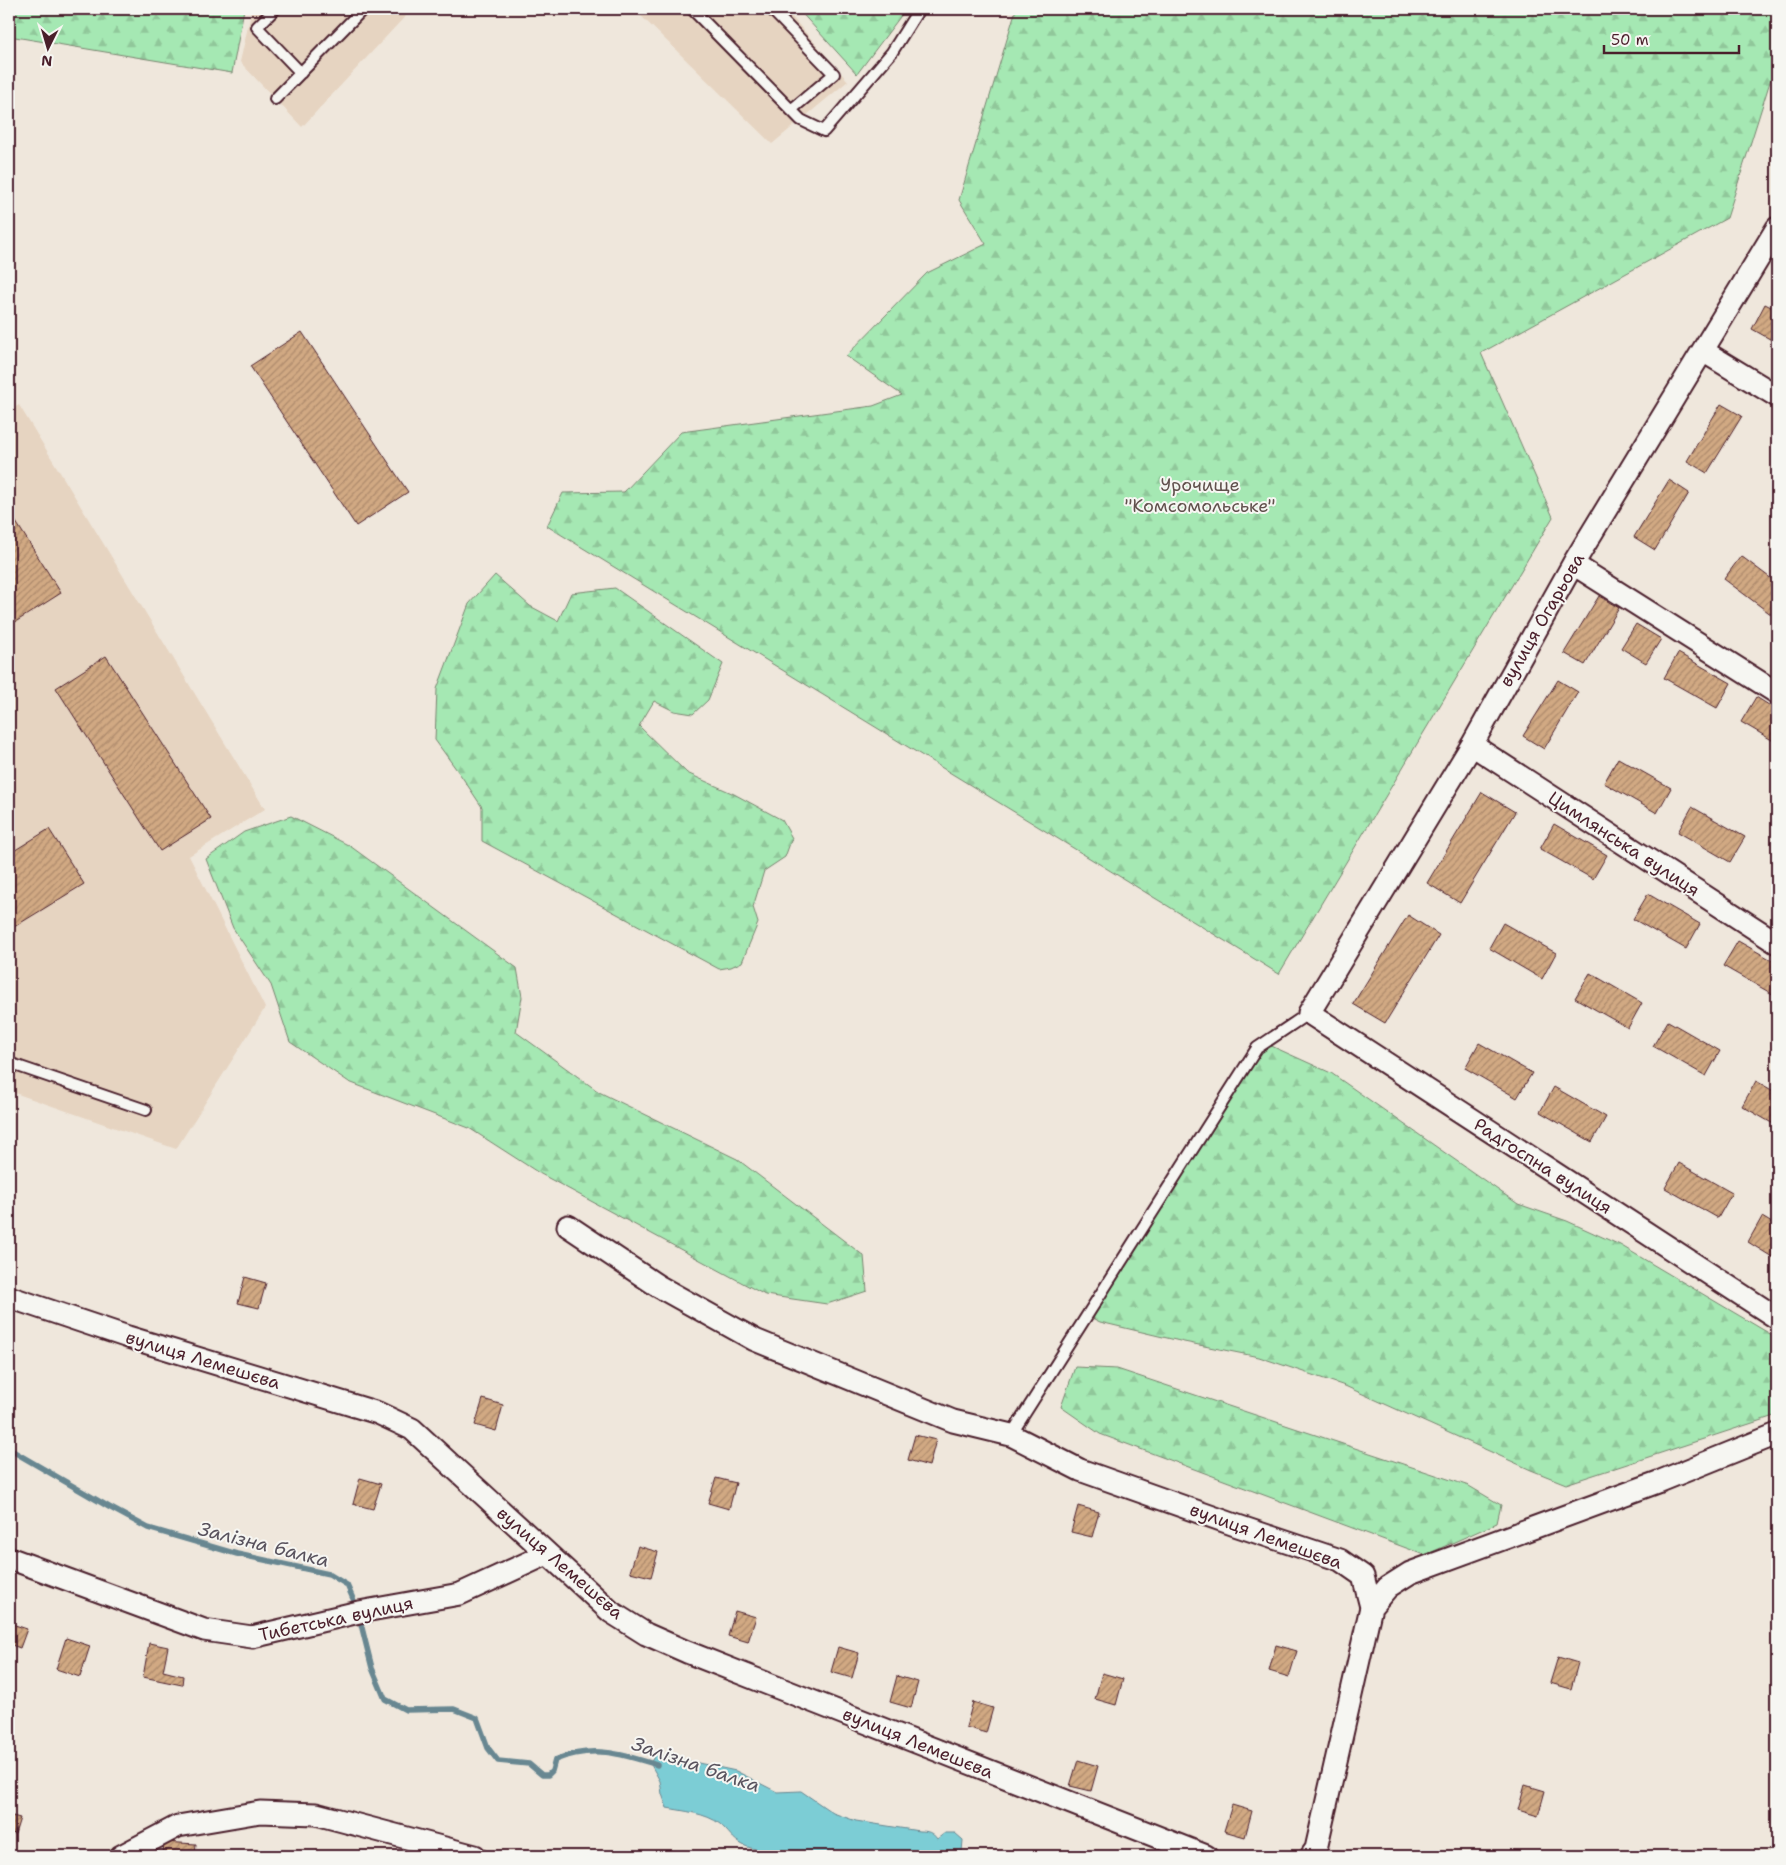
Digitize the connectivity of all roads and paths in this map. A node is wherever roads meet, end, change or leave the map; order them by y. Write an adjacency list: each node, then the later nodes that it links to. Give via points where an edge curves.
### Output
1 (275, 9): 6 (lane, via 257,27)
2 (363, 9): 6 (lane)
3 (692, 9): 8 (lane)
4 (772, 9): 8 (lane, via 834,74)
5 (919, 9): 8 (lane, via 892,52 824,131 801,120)
6 (301, 72): 7 (lane)
7 (275, 99)
8 (791, 110)
9 (1777, 228): 10 (street, вулиця Огарьова)
10 (1703, 351): 11 (street); 12 (street, вулиця Огарьова)
11 (1777, 396)
12 (1574, 564): 13 (street); 14 (street, вулиця Огарьова)
13 (1777, 693)
14 (1472, 745): 15 (street, Цимлянська вулиця); 16 (street, вулиця Огарьова)
15 (1777, 943)
16 (1309, 1013): 21 (street, Радгоспна вулиця); 22 (lane, via 1257,1048)
17 (9, 1063): 18 (lane)
18 (146, 1110)
19 (568, 1226): 22 (street, вулиця Лемешєва, via 658,1286 755,1340 953,1421)
20 (9, 1297): 24 (street, вулиця Лемешєва, via 378,1413 412,1429)
21 (1777, 1318)
22 (1010, 1434): 26 (street, вулиця Лемешєва, via 1080,1470 1340,1560 1363,1576)
23 (1777, 1434): 26 (street, via 1410,1574 1388,1587)
24 (547, 1554): 25 (street, Тибетська вулиця, via 460,1594 358,1612 252,1637 204,1630); 29 (street, вулиця Лемешєва, via 611,1612 646,1634)
25 (9, 1558)
26 (1371, 1607): 30 (street, via 1316,1849)
27 (121, 1856): 28 (street, via 178,1826 260,1812 316,1814)
28 (476, 1856)
29 (1206, 1856)
30 (1311, 1856)

